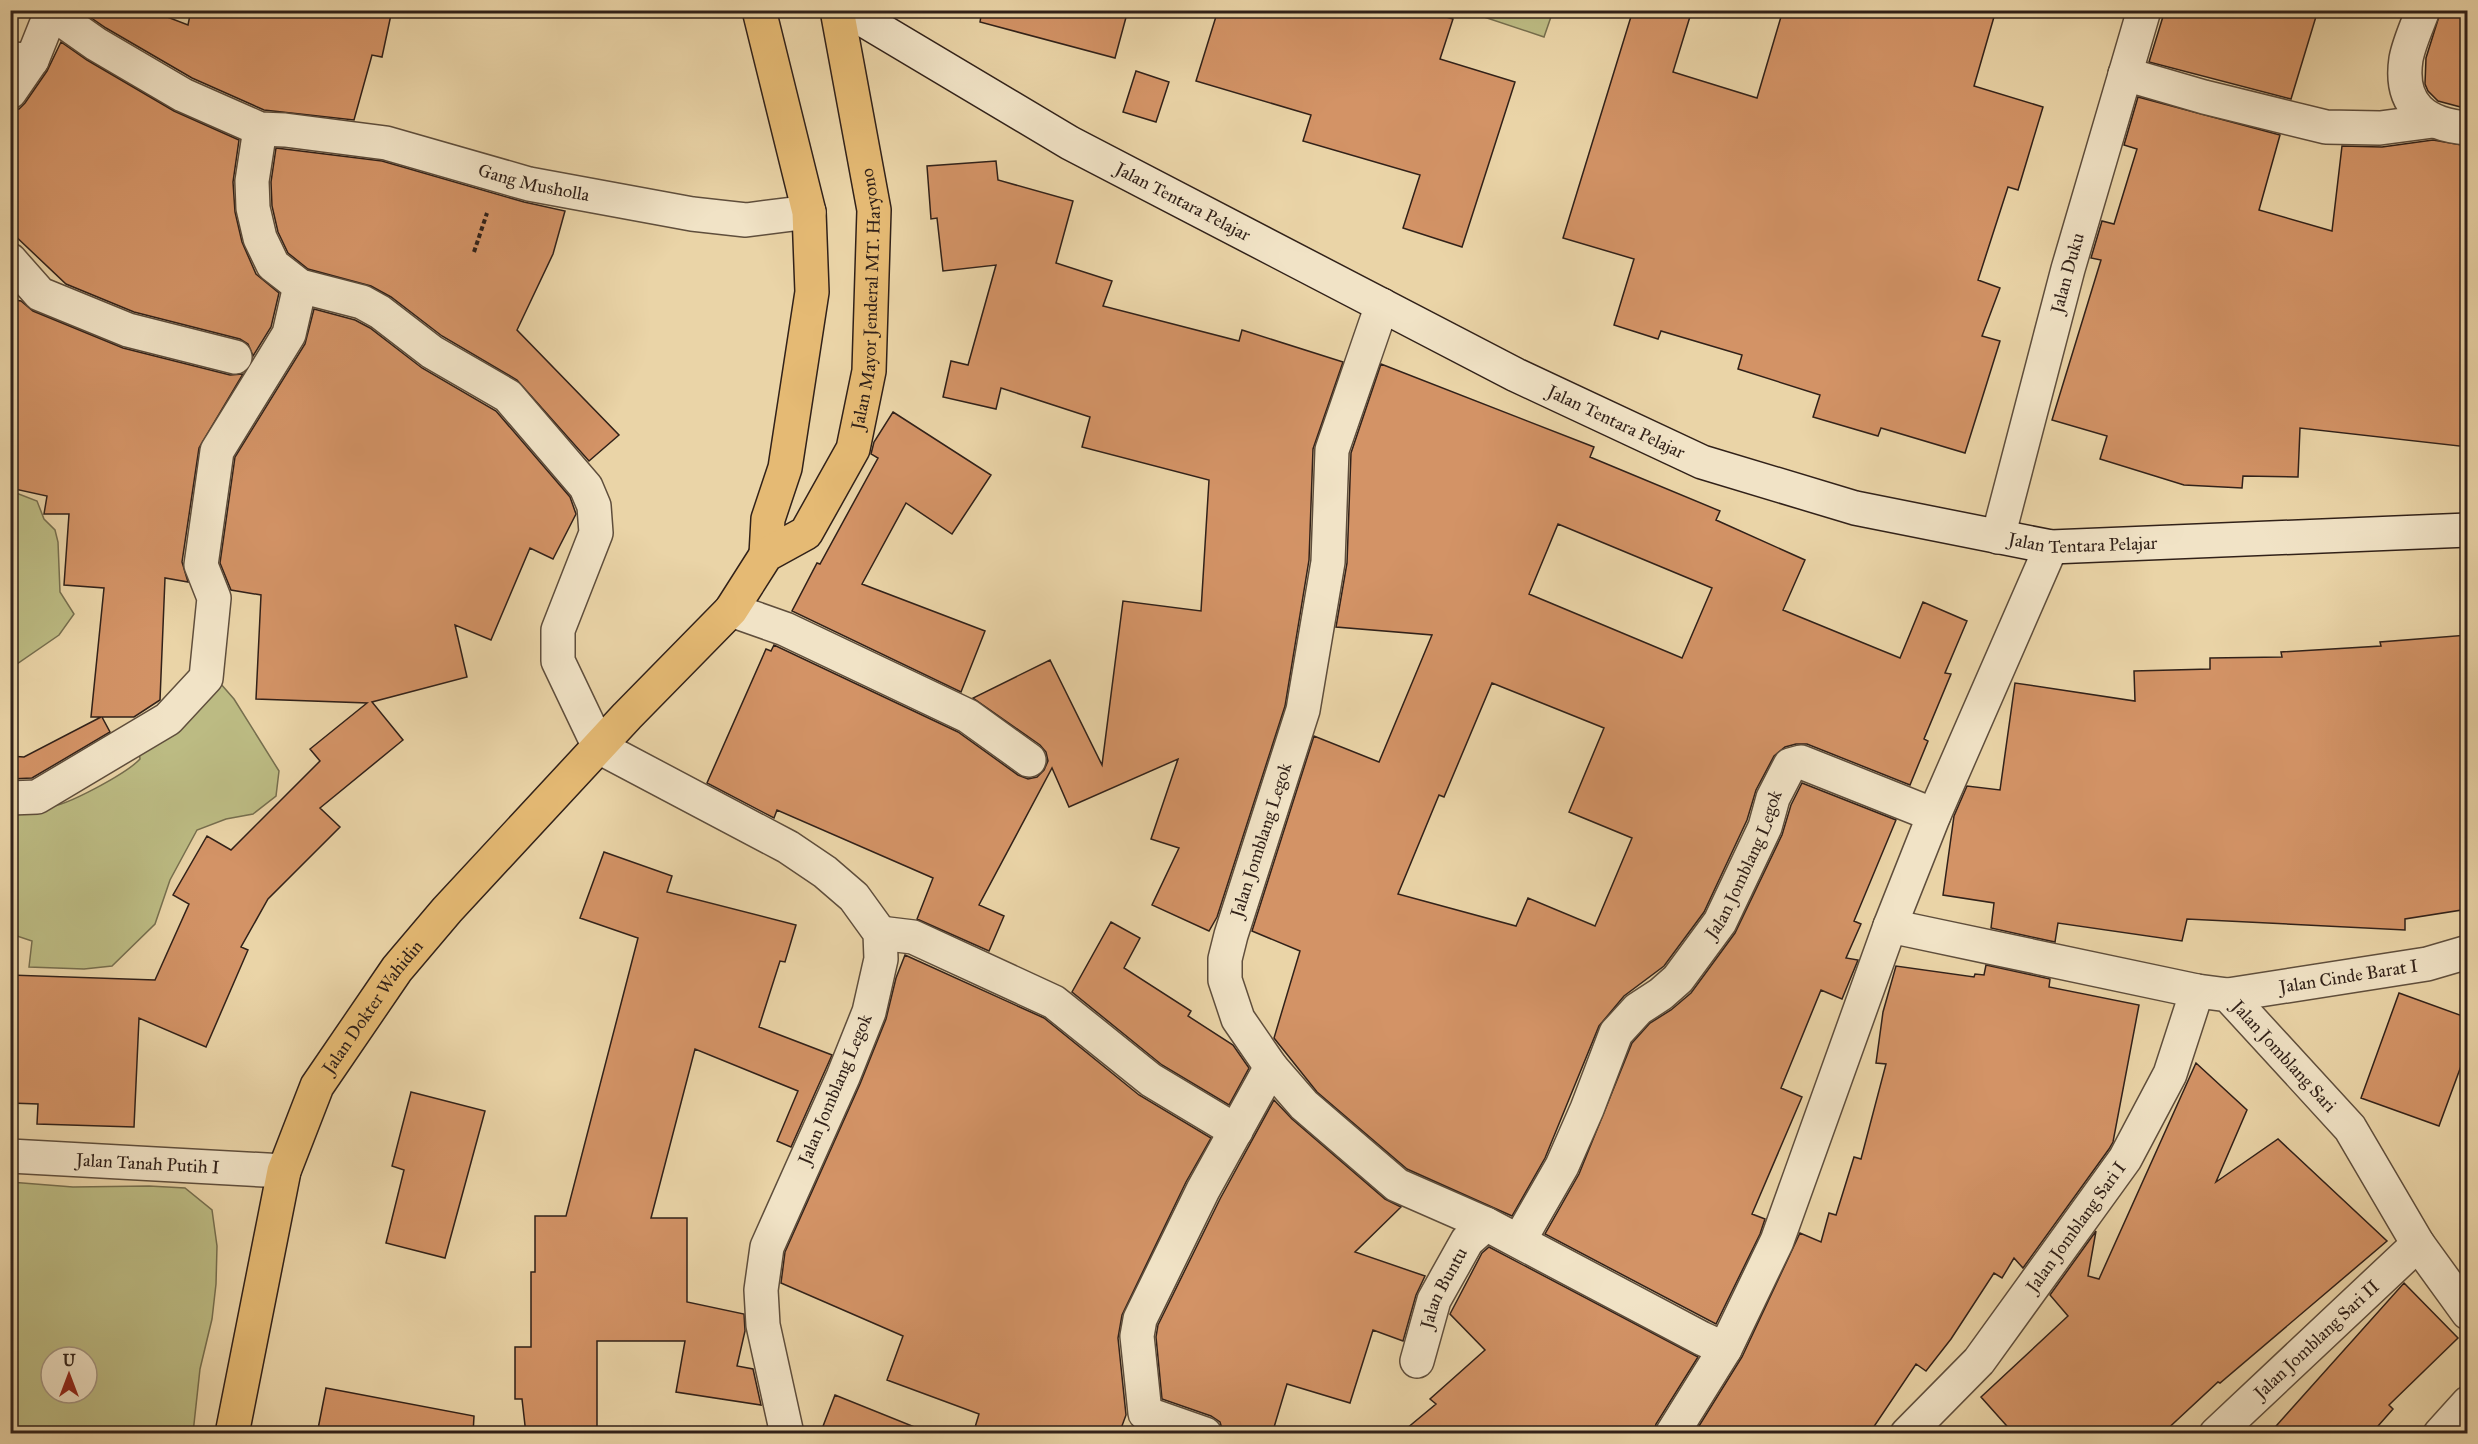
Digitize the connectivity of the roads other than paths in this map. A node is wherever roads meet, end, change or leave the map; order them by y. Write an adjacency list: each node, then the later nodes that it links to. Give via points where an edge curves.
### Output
1 (759, 10): 13 (highway, Jalan Mayor Jenderal MT. Haryono)
2 (837, 10): 21 (highway, Jalan Mayor Jenderal MT. Haryono, via 874,210 869,372 853,449 806,533)
3 (847, 10): 16 (street, Jalan Tentara Pelajar, via 1070,143)
4 (2144, 10): 8 (street, Jalan Duku)
5 (2423, 10): 10 (street, via 2406,58 2405,80 2409,97 2421,114)
6 (52, 12): 7 (street); 12 (street, via 96,44 183,95)
7 (21, 59): 9 (street)
8 (2125, 74): 10 (street, via 2326,127 2380,128); 19 (street, Jalan Duku, via 2068,268)
9 (10, 92)
10 (2433, 122): 11 (street)
11 (2468, 128)
12 (260, 129): 13 (street, Gang Musholla, via 386,143 529,184 692,214 746,220); 15 (street, via 252,181 260,238 273,265)
13 (809, 212): 21 (highway, Jalan Mayor Jenderal MT. Haryono, via 812,292 785,468 768,519)
14 (10, 260): 17 (street, via 40,294 128,330)
15 (300, 286): 24 (street, via 362,302 432,352 508,396 586,487 594,506 596,532 558,630 558,661); 26 (street, via 289,334 218,451 201,565 214,598 206,678 168,719 38,797)
16 (1382, 305): 19 (street, Jalan Tentara Pelajar, via 1516,375 1702,462 1855,508); 32 (street, Jalan Jomblang Legok, via 1332,450 1328,562 1303,710 1225,959 1225,980 1238,1019)
17 (235, 357)
18 (2468, 530): 20 (street, Jalan Tentara Pelajar)
19 (1998, 537): 20 (street, Jalan Tentara Pelajar)
20 (2051, 547): 27 (street)
21 (766, 555): 22 (highway, Jalan Mayor Jenderal MT. Haryono)
22 (731, 610): 23 (highway, Jalan Mayor Jenderal MT. Haryono); 25 (street, via 785,629 968,716)
23 (676, 668): 24 (highway, Jalan Dokter Wahidin)
24 (599, 747): 29 (street, via 788,846 854,897); 35 (highway, Jalan Dokter Wahidin, via 484,868 398,969 317,1086)
25 (1029, 760)
26 (10, 798)
27 (1935, 815): 28 (street); 37 (street, Jalan Jomblang Legok, via 1802,762 1791,765 1720,922 1678,979 1638,1009 1616,1033 1562,1166)
28 (1890, 926): 31 (street); 40 (street, via 1776,1241)
29 (880, 933): 33 (street, via 913,937 1054,1002 1151,1080); 44 (street, Jalan Jomblang Legok, via 881,959 869,1012 767,1246 761,1290 763,1325)
30 (2468, 952): 31 (street, Jalan Cinde Barat I, via 2427,964)
31 (2212, 993): 38 (street, Jalan Jomblang Sari, via 2350,1128); 47 (street, Jalan Jomblang Sari I, via 2125,1159 1978,1360)
32 (1271, 1067): 33 (street); 36 (street, Jalan Jomblang Legok, via 1304,1105 1397,1185)
33 (1236, 1131): 45 (street, via 1137,1327 1145,1413)
34 (10, 1156): 35 (street, Jalan Tanah Putih I)
35 (284, 1171): 43 (highway, Jalan Dokter Wahidin)
36 (1486, 1224): 37 (street, Jalan Jomblang Legok); 41 (street, Jalan Buntu, via 1467,1241 1434,1300)
37 (1519, 1241): 40 (street, Jalan Jomblang Legok)
38 (2418, 1244): 39 (street, Jalan Jomblang Sari); 48 (street, Jalan Jomblang Sari II)
39 (2468, 1313)
40 (1725, 1349): 46 (street)
41 (1417, 1360)
42 (2468, 1403): 49 (street)
43 (232, 1434)
44 (787, 1434)
45 (1206, 1434)
46 (1672, 1434)
47 (1907, 1434)
48 (2216, 1434)
49 (2440, 1434)

